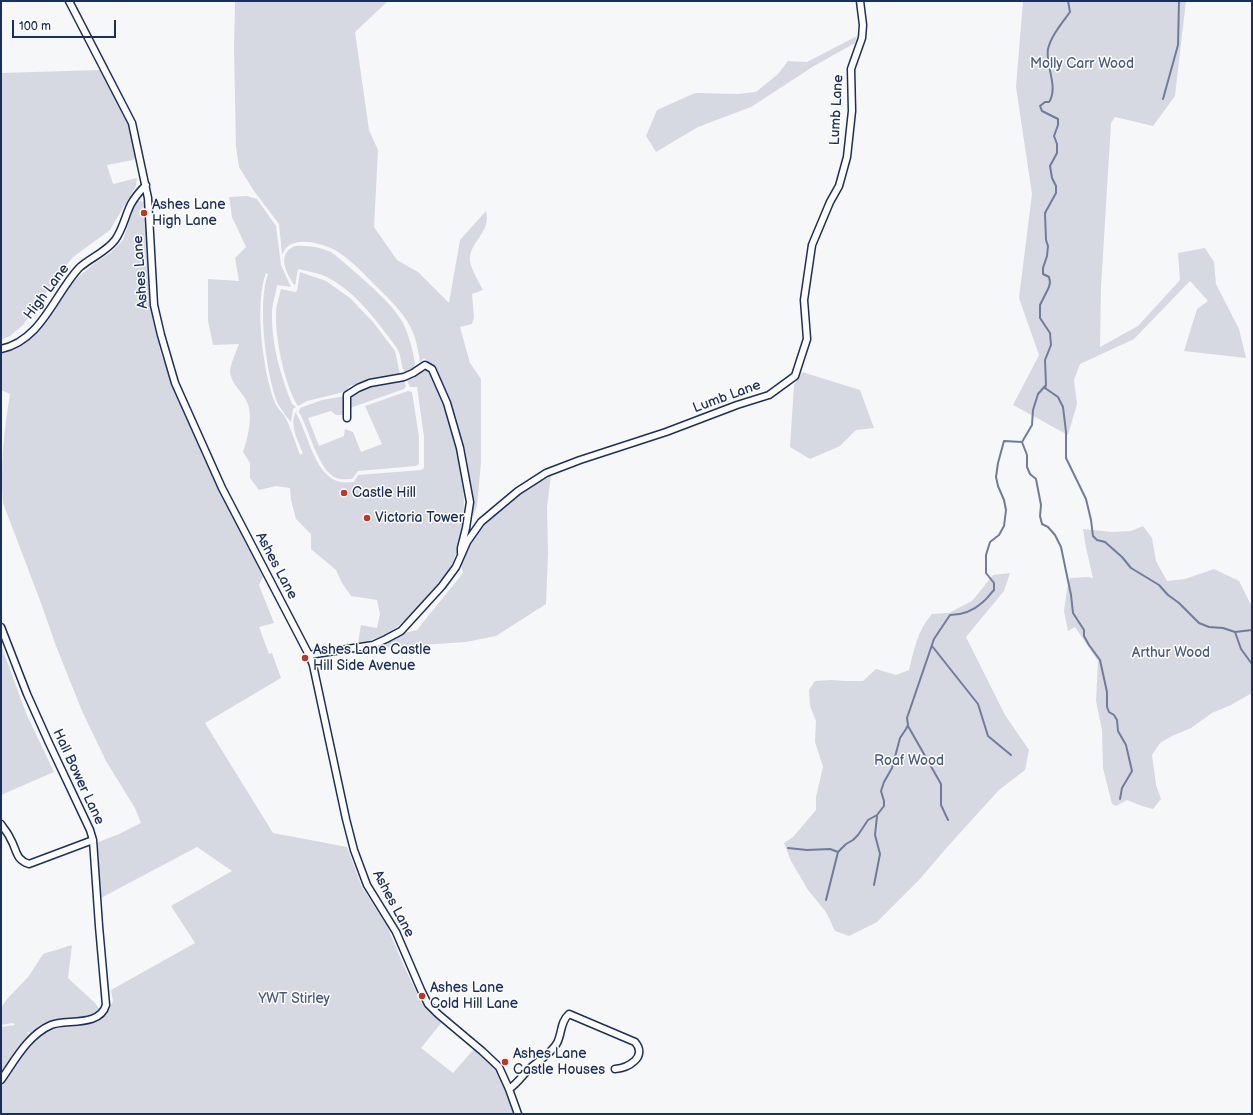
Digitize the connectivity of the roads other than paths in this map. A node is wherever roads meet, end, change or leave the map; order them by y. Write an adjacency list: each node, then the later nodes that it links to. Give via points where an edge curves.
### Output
1 (69, 1): 3 (street, Ashes Lane, via 132,123)
2 (860, 1): 6 (street, Lumb Lane, via 863,25 858,51 851,69 852,111 847,158 839,186 812,245 804,300 807,339 795,376 769,395 546,473 518,491 481,522 467,542)
3 (146, 185): 4 (street, High Lane, via 137,193 130,205 115,240 71,277 35,329 21,341); 8 (street, Ashes Lane, via 154,305 175,383 222,488)
4 (1, 350)
5 (347, 418): 6 (street, via 348,395 358,388 370,383 404,377 425,365 432,369 447,403 460,448 470,502 461,548)
6 (462, 555): 8 (street, Lumb Lane, via 442,586 401,631 373,645)
7 (1, 627): 10 (street, Hall Bower Lane, via 27,694)
8 (310, 655): 13 (street, Ashes Lane, via 346,819 367,885 396,932 428,1004 499,1067)
9 (1, 824): 10 (street, via 11,838 18,857 22,862 29,864)
10 (93, 840): 12 (street, Hall Bower Lane, via 106,1005 104,1011 84,1021 52,1025 40,1032 25,1044)
11 (615, 1070): 13 (street, via 623,1068 637,1058 639,1046 569,1014 552,1050)
12 (1, 1080)
13 (509, 1090): 14 (street, Ashes Lane)
14 (518, 1114)

